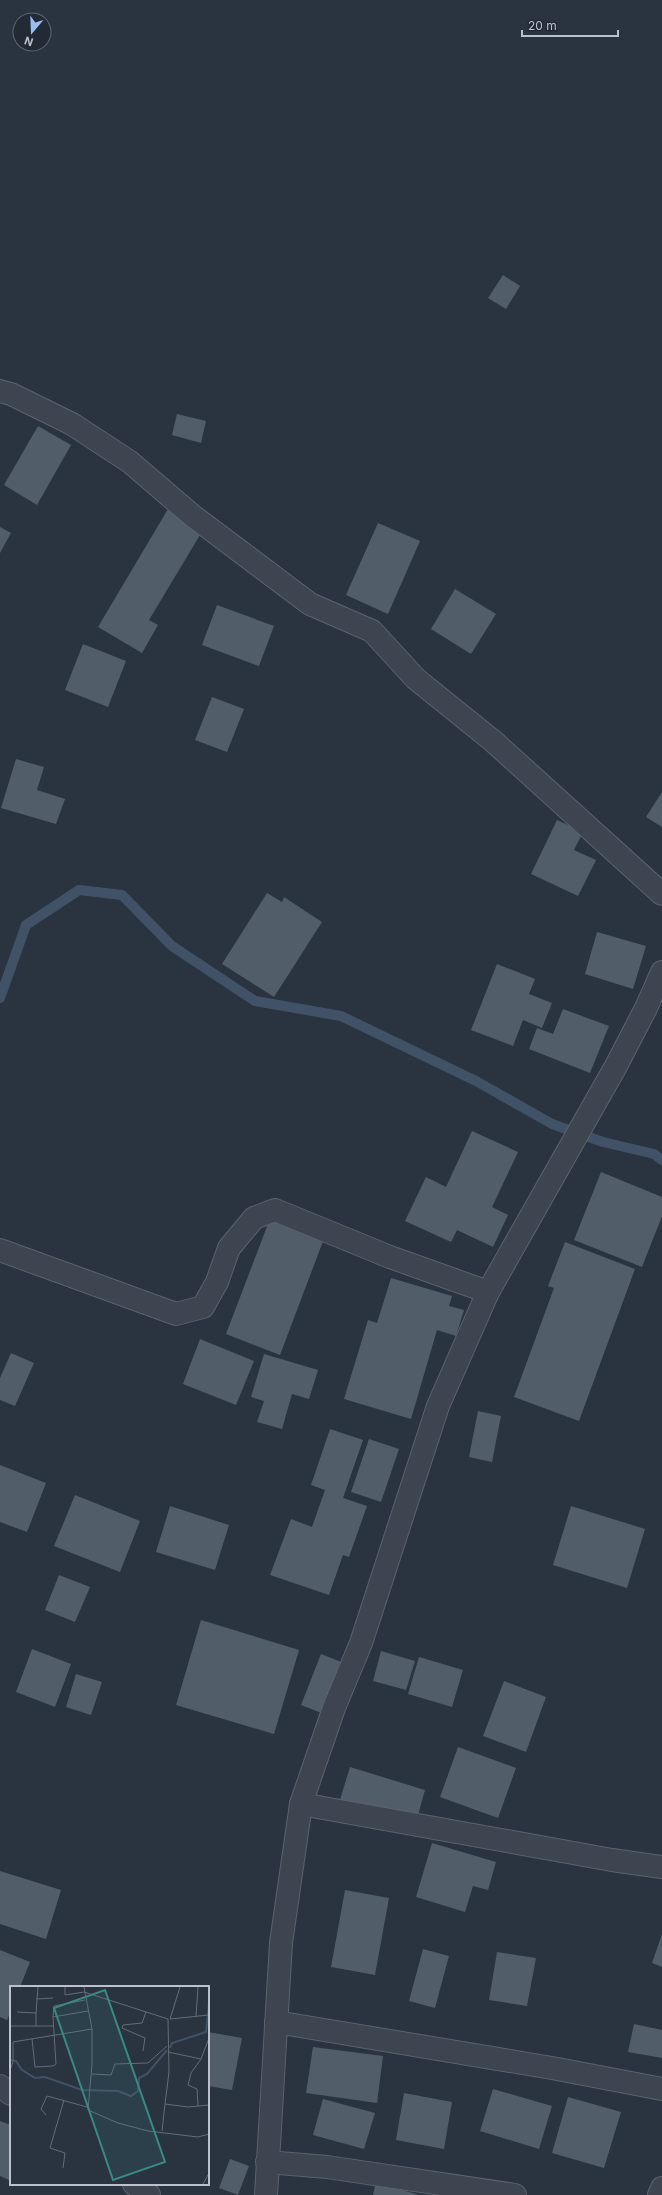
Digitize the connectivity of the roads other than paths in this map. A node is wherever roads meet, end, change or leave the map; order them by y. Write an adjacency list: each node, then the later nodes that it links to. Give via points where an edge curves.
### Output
1 (0, 390): 2 (street, via 72,424 130,462 193,516 310,604 372,631 416,679 493,741)
2 (662, 894)
3 (662, 972): 5 (street, via 616,1066)
4 (0, 1250): 5 (street, via 176,1314 203,1306 217,1282 229,1248 254,1218 275,1210 390,1257)
5 (488, 1292): 6 (street, via 438,1406 364,1636 334,1708)
6 (301, 1804): 7 (street); 8 (street, via 281,1943)
7 (662, 1867)
8 (276, 2022): 10 (street, via 552,2068); 12 (street)
9 (0, 2086): 11 (street)
10 (662, 2090)
11 (10, 2093)
12 (267, 2162): 16 (street); 17 (street, via 327,2167)
13 (135, 2185): 15 (street)
14 (662, 2188): 18 (street)
15 (149, 2195)
16 (266, 2195)
17 (516, 2195)
18 (659, 2195)

